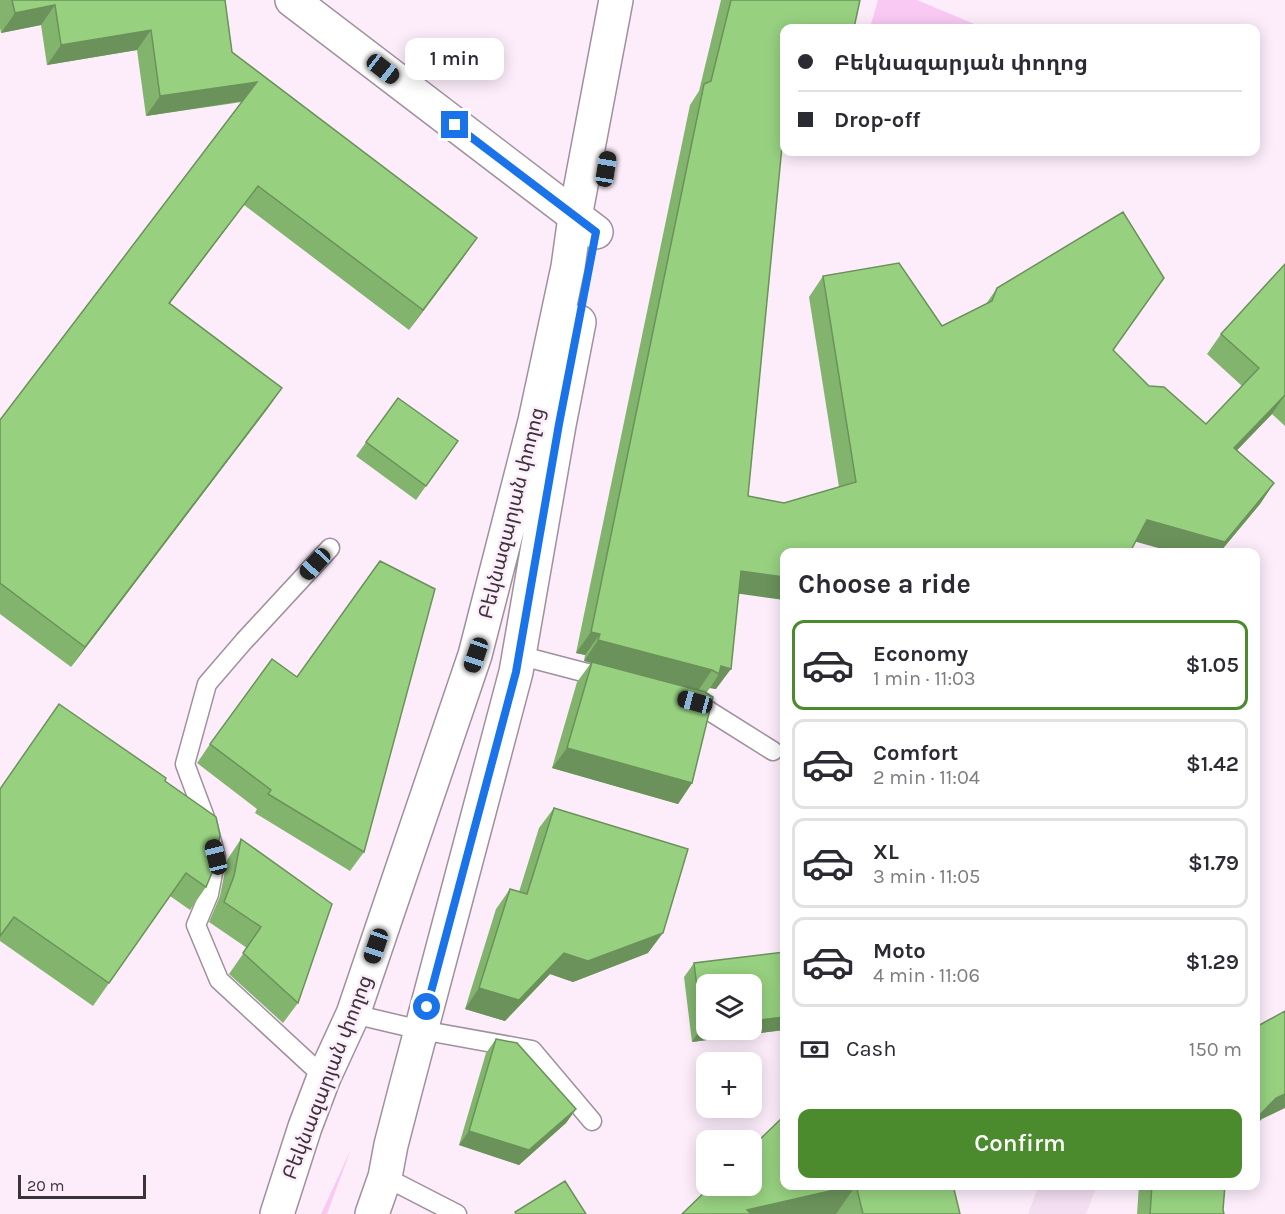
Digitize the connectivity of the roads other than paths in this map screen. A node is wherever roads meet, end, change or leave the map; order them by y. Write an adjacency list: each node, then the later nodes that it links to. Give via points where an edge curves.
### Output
1 (292, 0): 4 (street)
2 (616, 0): 4 (street, Բեկնազարյան փողոց)
3 (634, 0): 4 (street, Բեկնազարյան փողոց)
4 (586, 224): 6 (street, Բեկնազարյան փողոց, via 559,424); 10 (street, Բեկնազարյան փողոց, via 567,267 535,421 476,655)
5 (330, 548): 12 (lane, via 207,684 184,764 216,857 196,926 219,980)
6 (518, 655): 7 (lane); 11 (street, Բեկնազարյան փողոց)
7 (618, 681)
8 (673, 696): 9 (lane, via 695,702)
9 (773, 751)
10 (353, 1014): 11 (lane); 12 (street, Բեկնազարյան փողոց)
11 (421, 1030): 13 (lane, via 532,1050); 14 (street, Բեկնազարյան փողոց)
12 (324, 1077): 15 (street, Բեկնազարյան փողոց)
13 (592, 1121)
14 (385, 1177): 16 (street, Բեկնազարյան փողոց); 17 (lane)
15 (278, 1214)
16 (372, 1214)
17 (457, 1214)

